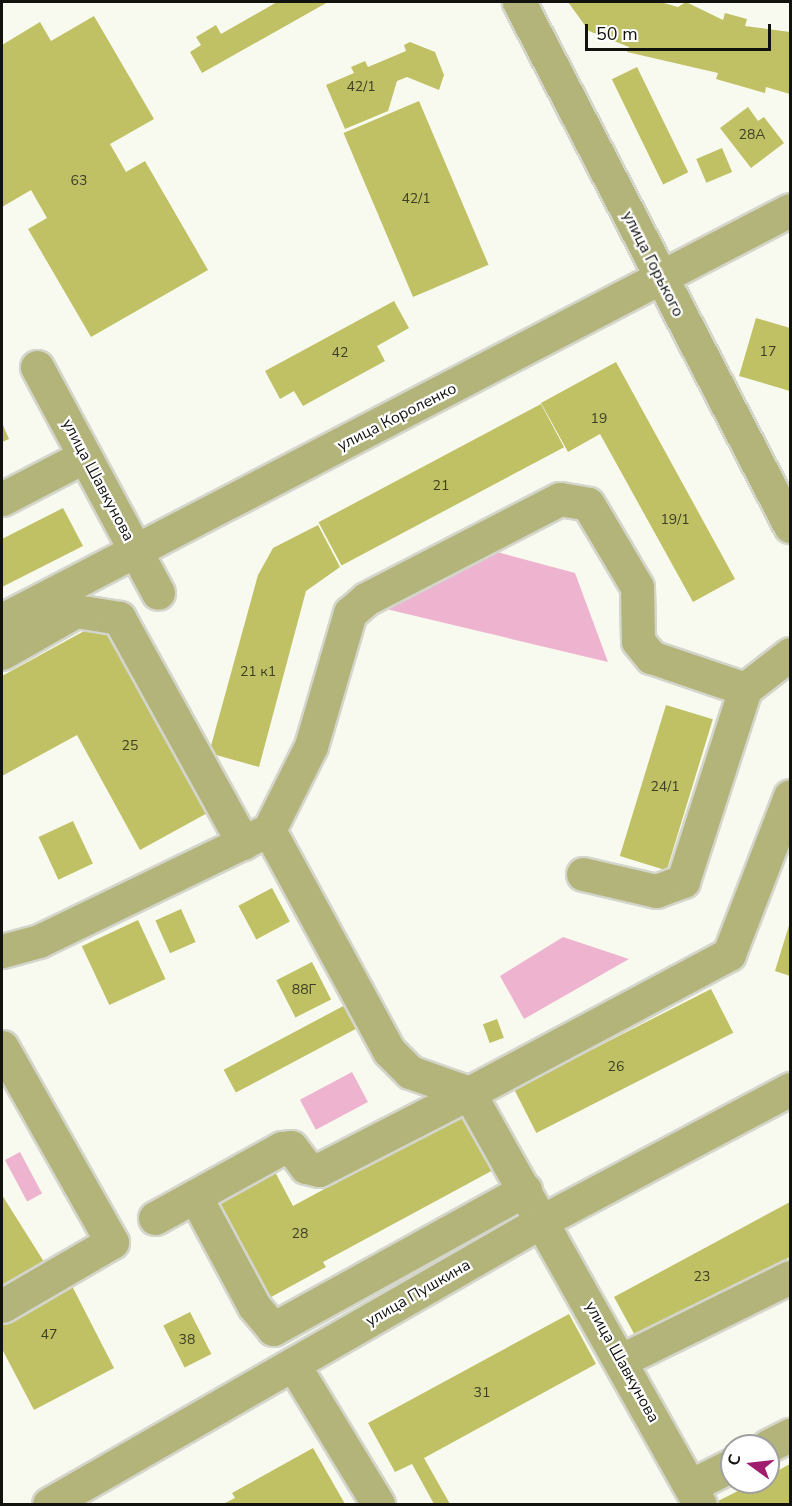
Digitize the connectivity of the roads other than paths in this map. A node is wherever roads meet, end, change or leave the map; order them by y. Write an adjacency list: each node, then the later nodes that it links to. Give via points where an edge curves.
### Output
1 (519, 2): 3 (street, улица Горького)
2 (788, 215): 3 (street, улица Короленко)
3 (661, 280): 7 (street, улица Горького); 8 (street, улица Короленко)
4 (37, 367): 5 (street, улица Шавкунова)
5 (85, 456): 6 (street); 8 (street, улица Шавкунова)
6 (2, 499)
7 (790, 526)
8 (135, 549): 9 (street, улица Шавкунова); 10 (street, улица Короленко)
9 (158, 593)
10 (2, 620)
11 (2, 653): 15 (street, via 76,611 99,610 119,618)
12 (790, 654): 13 (street)
13 (745, 688): 15 (street, via 651,657 638,641 637,587 588,504 560,499 366,598 351,613 311,746); 16 (street, via 683,881 656,891)
14 (790, 796): 20 (street, via 729,954)
15 (256, 836): 17 (street, via 39,941); 20 (street, via 389,1051 410,1072)
16 (583, 874)
17 (2, 951)
18 (2, 1047): 26 (street, via 112,1242)
19 (790, 1089): 24 (street, улица Пушкина)
20 (469, 1093): 21 (street, улица Шавкунова); 22 (street, via 319,1170 306,1167 291,1147 282,1148)
21 (525, 1190): 22 (street, via 273,1329 254,1306); 24 (street, улица Шавкунова)
22 (195, 1196): 23 (street)
23 (155, 1218)
24 (542, 1221): 27 (street, улица Шавкунова); 28 (street, улица Пушкина)
25 (790, 1277): 27 (street)
26 (2, 1306)
27 (622, 1360): 30 (street, улица Шавкунова)
28 (294, 1364): 31 (street, улица Пушкина); 32 (street)
29 (720, 1475): 30 (street)
30 (695, 1495)
31 (49, 1504)
32 (378, 1504)

